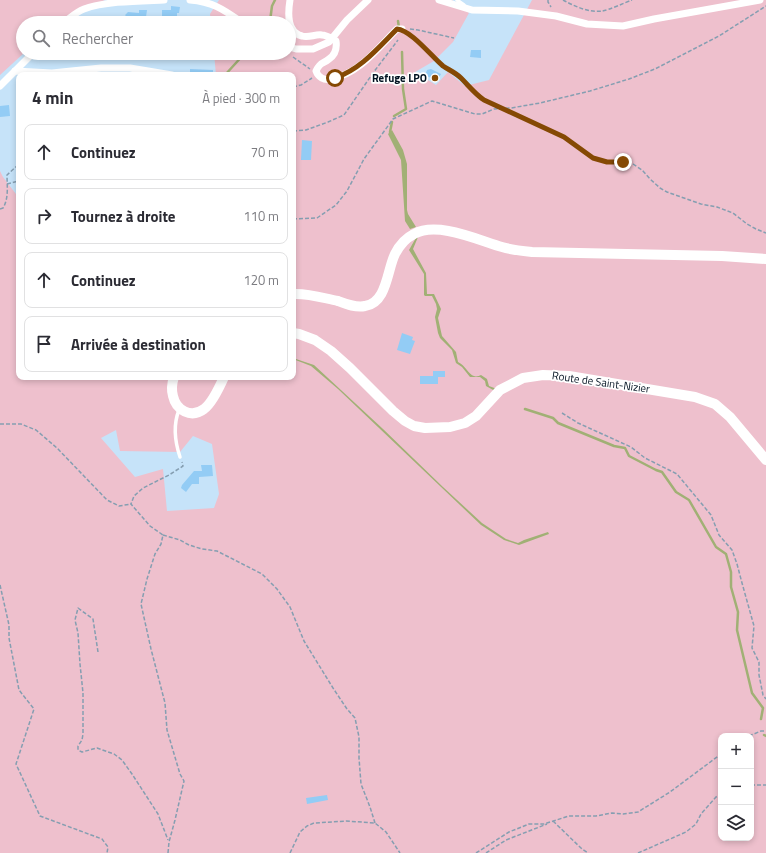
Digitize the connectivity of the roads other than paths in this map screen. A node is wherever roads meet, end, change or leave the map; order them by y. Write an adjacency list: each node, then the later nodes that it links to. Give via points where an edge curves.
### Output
1 (164, 0): 9 (street, via 110,4 83,10)
2 (190, 0): 10 (street, via 216,5)
3 (290, 0): 11 (street)
4 (368, 0): 14 (street)
5 (439, 0): 8 (street)
6 (457, 0): 8 (lane)
7 (760, 0): 8 (street, via 654,18 623,26 587,24 556,16 518,11)
8 (472, 10)
9 (72, 16)
10 (232, 16)
11 (289, 16)
12 (402, 29): 14 (street, via 397,29 355,70 328,80 322,79 316,71 336,50 336,41)
13 (296, 32): 14 (street, via 303,36 323,35)
14 (331, 38): 15 (street, via 329,42 313,49)
15 (296, 49)
16 (26, 60): 17 (street)
17 (15, 72): 20 (street)
18 (62, 72): 19 (street, via 130,68)
19 (154, 72)
20 (0, 86)
21 (766, 259): 22 (main road, via 532,252 503,247 451,232 429,230 414,234 395,252 384,290 371,304 358,306 313,295)
22 (296, 294)
23 (296, 334): 28 (main road, Route de Saint-Nizier, via 315,340 331,350 393,411 414,426 450,427 465,423 476,416 500,390 523,378 543,374 570,376 695,397 715,404 730,417)
24 (173, 380): 26 (main road, via 172,395)
25 (222, 380): 26 (main road, via 205,409 191,414)
26 (180, 409): 27 (lane, via 175,435)
27 (180, 457)
28 (766, 460)

